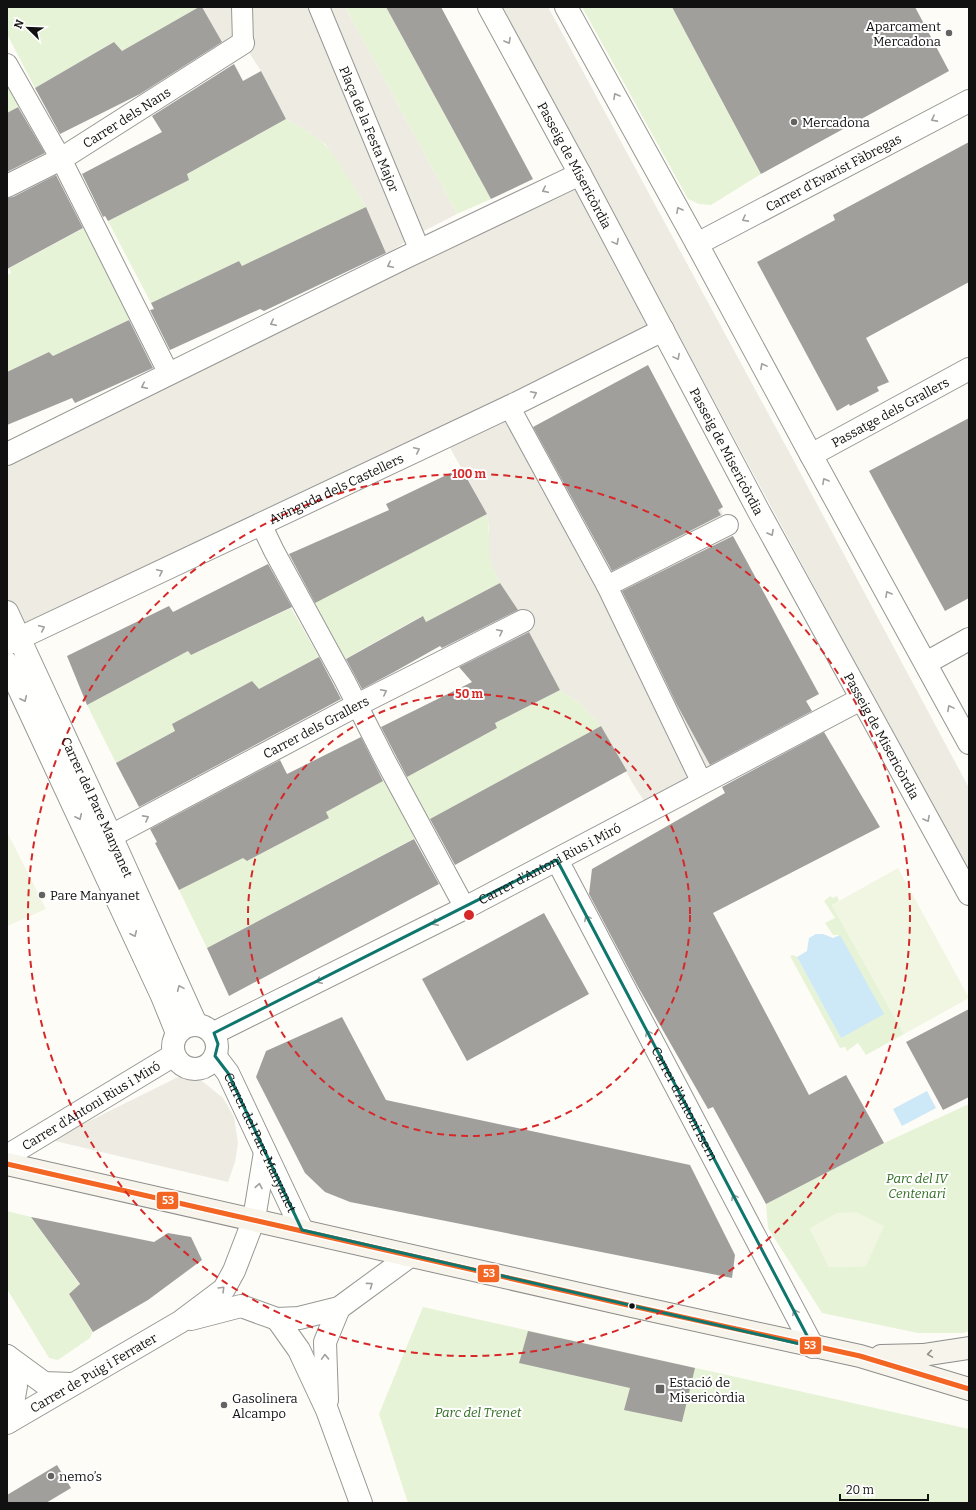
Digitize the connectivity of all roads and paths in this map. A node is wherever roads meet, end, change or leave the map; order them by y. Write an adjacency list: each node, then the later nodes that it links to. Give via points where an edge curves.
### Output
1 (242, 7): 5 (street)
2 (319, 7): 12 (street, Plaça de la Festa Major)
3 (489, 7): 9 (street, Passeig de Misericòrdia, one-way to 9)
4 (566, 7): 11 (street, one-way to 4)
5 (243, 43): 8 (street, Carrer dels Nans)
6 (7, 64): 8 (street)
7 (969, 101): 11 (street, Carrer d'Evarist Fàbregas, one-way to 11)
8 (61, 159): 10 (street, Carrer dels Nans); 15 (street)
9 (580, 174): 12 (street, one-way to 12); 13 (street, Passeig de Misericòrdia, one-way to 13)
10 (7, 186)
11 (698, 244): 18 (street, one-way to 11)
12 (420, 251): 15 (street, one-way to 15)
13 (663, 330): 16 (street, Avinguda dels Castellers, one-way to 13); 28 (street, Passeig de Misericòrdia, one-way to 28)
14 (969, 369): 18 (street, Passatge dels Grallers)
15 (169, 374): 17 (street, one-way to 17)
16 (510, 406): 19 (street, Avinguda dels Castellers, one-way to 16); 21 (street)
17 (7, 454)
18 (810, 455): 26 (street, one-way to 18)
19 (261, 524): 25 (street, Avinguda dels Castellers, one-way to 19); 29 (street)
20 (728, 525): 21 (street)
21 (607, 586): 31 (street)
22 (7, 612): 25 (street, Carrer del Pare Manyanet)
23 (523, 621): 29 (street, Carrer dels Grallers, one-way to 23)
24 (969, 639): 26 (street)
25 (13, 641): 32 (street, Carrer del Pare Manyanet)
26 (926, 663): 30 (street, one-way to 26)
27 (7, 664): 36 (street, Carrer del Pare Manyanet, one-way to 36, via 162,996)
28 (861, 699): 31 (street, Carrer d'Antoni Rius i Miró); 34 (street, Passeig de Misericòrdia, one-way to 34)
29 (357, 705): 32 (street, Carrer dels Grallers, one-way to 29); 35 (street)
30 (969, 743)
31 (702, 783): 33 (street, Carrer d'Antoni Rius i Miró)
32 (111, 836): 36 (street, Carrer del Pare Manyanet, one-way to 32)
33 (557, 860): 35 (street, Carrer d'Antoni Rius i Miró); 48 (street, Carrer d'Antoni Isern, one-way to 33)
34 (969, 894)
35 (465, 908): 36 (street, Carrer d'Antoni Rius i Miró, one-way to 36)
36 (196, 1030): 37 (street, via 175,1037); 38 (street, Carrer del Pare Manyanet, via 218,1044)
37 (174, 1055): 38 (street, Carrer del Pare Manyanet, via 182,1065 193,1069 205,1067); 40 (street, Carrer d'Antoni Rius i Miró)
38 (216, 1056): 39 (street, Carrer del Pare Manyanet, via 228,1073)
39 (265, 1152): 42 (street, Carrer de Puig i Ferrater, one-way to 39); 43 (street, Carrer del Pare Manyanet)
40 (7, 1156)
41 (7, 1164): 42 (main road)
42 (254, 1219): 43 (main road); 47 (street, Carrer de Puig i Ferrater, one-way to 42, via 224,1289 234,1271)
43 (302, 1230): 44 (main road)
44 (410, 1256): 45 (street, Carrer de Puig i Ferrater, one-way to 44); 48 (main road)
45 (339, 1308): 46 (street, Carrer de Puig i Ferrater, via 299,1318); 55 (street, one-way to 45, via 325,1342)
46 (277, 1319): 47 (street, Carrer de Puig i Ferrater, via 241,1306); 55 (street, via 299,1350)
47 (180, 1322): 52 (street, Carrer de Puig i Ferrater)
48 (813, 1347): 51 (main road)
49 (969, 1348): 51 (main road, one-way to 51, via 923,1355)
50 (7, 1356): 52 (street, via 44,1383); 54 (street); 56 (street, via 16,1386)
51 (860, 1356): 53 (main road)
52 (72, 1384): 54 (street, Carrer de Puig i Ferrater)
53 (969, 1389)
54 (42, 1402): 56 (street, Carrer de Puig i Ferrater)
55 (327, 1410): 57 (street)
56 (9, 1422)
57 (361, 1503)

